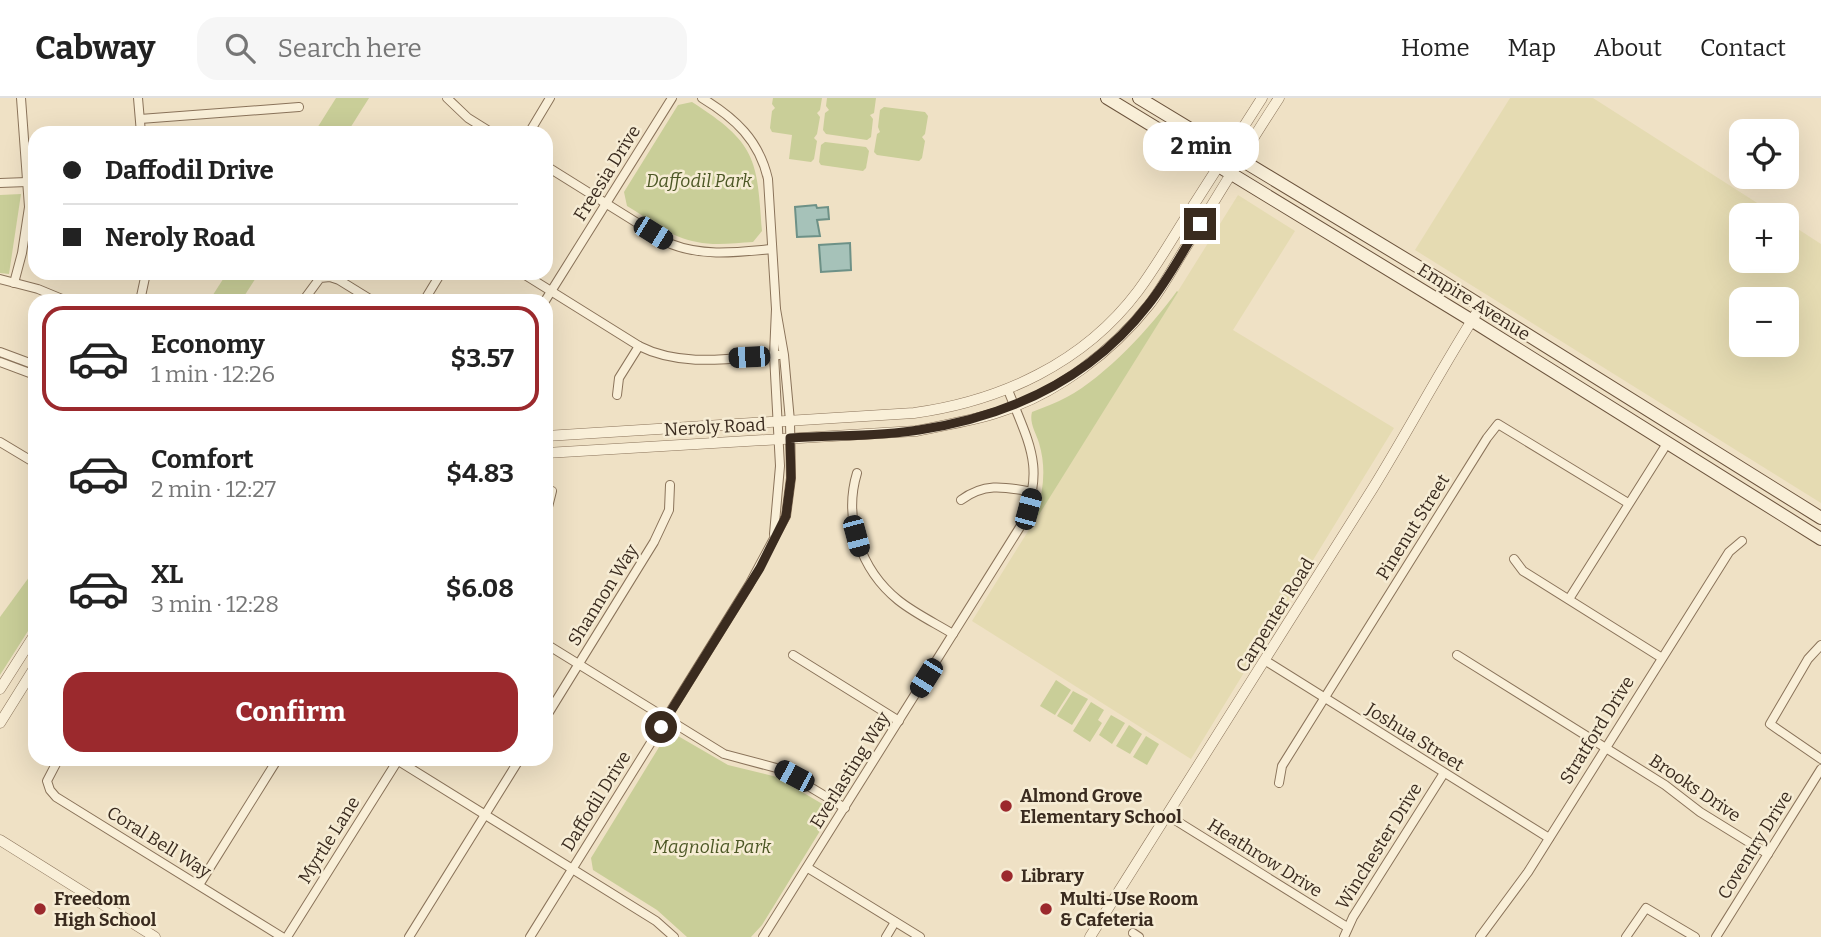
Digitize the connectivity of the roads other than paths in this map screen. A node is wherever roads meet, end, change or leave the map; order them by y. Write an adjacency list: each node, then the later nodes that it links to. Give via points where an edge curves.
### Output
1 (21, 98): 21 (street)
2 (138, 98): 12 (street)
3 (447, 98): 14 (street)
4 (550, 98): 15 (street)
5 (672, 98): 24 (street, Freesia Drive)
6 (702, 98): 26 (street, Daffodil Drive, via 739,124 765,165)
7 (1107, 98): 18 (main road, Empire Avenue)
8 (1139, 98): 16 (main road, Empire Avenue)
9 (1262, 98): 16 (street, Neroly Road)
10 (1279, 98): 17 (street, Neroly Road)
11 (299, 107): 12 (street)
12 (140, 119): 13 (street)
13 (140, 126)
14 (481, 126)
15 (533, 126)
16 (1228, 152): 17 (main road, Empire Avenue); 18 (street, Neroly Road)
17 (1240, 158): 20 (street, Neroly Road); 37 (main road, Empire Avenue)
18 (1219, 166): 20 (main road, Empire Avenue); 47 (street, Neroly Road, via 1137,293 1109,323 1057,365)
19 (553, 170): 24 (street)
20 (1232, 174): 39 (main road, Empire Avenue); 49 (street, Neroly Road, via 1136,320 1066,380)
21 (27, 181): 22 (street); 23 (street)
22 (0, 183)
23 (28, 194)
24 (606, 204): 26 (street, via 684,249 715,253); 32 (street, Freesia Drive)
25 (28, 214): 31 (street)
26 (772, 249): 38 (street, Daffodil Drive)
27 (0, 279): 31 (street)
28 (318, 280): 34 (street)
29 (335, 280): 35 (street)
30 (534, 280): 32 (street)
31 (14, 283): 33 (street)
32 (552, 291): 36 (street, Freesia Drive); 40 (street)
33 (46, 294)
34 (307, 294)
35 (360, 294)
36 (550, 294)
37 (1481, 306): 39 (street, Carpenter Road); 64 (main road, Empire Avenue)
38 (776, 309): 42 (street, Daffodil Drive); 43 (street, Daffodil Drive)
39 (1471, 320): 56 (main road, Empire Avenue); 77 (street, Carpenter Road)
40 (639, 346): 42 (street, via 697,360); 48 (street, via 619,378)
41 (0, 352): 45 (street)
42 (774, 355): 43 (street); 51 (street, Daffodil Drive)
43 (784, 355): 50 (street, Daffodil Drive)
44 (0, 362): 46 (street)
45 (28, 362)
46 (28, 372)
47 (1008, 390): 49 (street, Everlasting Way); 50 (street, Neroly Road, via 964,405 914,414)
48 (617, 395)
49 (1014, 406): 53 (street, Neroly Road, via 916,430); 61 (street, Everlasting Way, via 1032,453)
50 (790, 421): 51 (street, Neroly Road); 53 (street, Daffodil Drive)
51 (777, 422): 52 (street, Neroly Road); 54 (street, Daffodil Drive)
52 (553, 436)
53 (790, 438): 54 (street, Neroly Road); 65 (street, Daffodil Drive, via 790,498)
54 (778, 439): 57 (street, Neroly Road); 65 (street, Daffodil Drive)
55 (0, 442): 58 (street)
56 (1668, 442): 63 (street); 66 (main road, Empire Avenue)
57 (553, 453)
58 (28, 459)
59 (857, 473): 70 (street, via 851,491 860,551 899,601)
60 (670, 485): 78 (street, Shannon Way, via 669,510 654,542)
61 (1033, 492): 62 (street, via 985,488); 70 (street, Everlasting Way, via 1020,527)
62 (961, 500)
63 (1628, 503): 69 (street); 81 (street, Pinenut Street, via 1498,424)
64 (1821, 518)
65 (774, 537): 83 (street, Daffodil Drive, via 760,568)
66 (1821, 539)
67 (1742, 541): 76 (street, Stratford Drive, via 1729,552)
68 (1514, 559): 69 (street, via 1523,571)
69 (1569, 599): 76 (street)
70 (953, 634): 84 (street, Everlasting Way)
71 (28, 645): 80 (street)
72 (1821, 645): 87 (street, via 1770,724)
73 (553, 648): 78 (street)
74 (793, 655): 84 (street)
75 (1457, 655): 86 (street, Brooks Drive)
76 (1662, 658): 86 (street, Stratford Drive)
77 (1266, 661): 81 (street, Joshua Street); 98 (street, Carpenter Road)
78 (579, 664): 82 (street, Shannon Way); 83 (street)
79 (28, 678): 85 (street)
80 (0, 689)
81 (1324, 698): 94 (street, Joshua Street); 95 (street, via 1282,766)
82 (553, 706)
83 (667, 718): 96 (street, via 724,754 780,769); 103 (street, Daffodil Drive)
84 (899, 721): 96 (street, Everlasting Way)
85 (0, 723)
86 (1605, 747): 99 (street, Stratford Drive); 101 (street, Brooks Drive)
87 (1821, 759)
88 (55, 766): 104 (street, Coral Bell Way, via 47,781 56,797)
89 (272, 766): 104 (street)
90 (394, 766): 108 (street, Myrtle Lane)
91 (407, 766): 97 (street)
92 (515, 766): 97 (street)
93 (1821, 769): 101 (street, Coventry Drive)
94 (1444, 773): 99 (street, Joshua Street); 106 (street, Winchester Drive)
95 (1279, 783)
96 (845, 808): 102 (street, Everlasting Way)
97 (485, 815): 103 (street); 109 (street)
98 (1167, 815): 106 (street, Heathrow Drive); 115 (street, Carpenter Road)
99 (1549, 838): 117 (street, Stratford Drive)
100 (0, 840): 107 (street)
101 (1768, 853): 120 (street, Coventry Drive)
102 (808, 868): 105 (street); 112 (street, Everlasting Way)
103 (572, 869): 110 (street, Daffodil Drive); 111 (street)
104 (199, 885): 108 (street, Coral Bell Way)
105 (895, 922): 113 (street); 114 (street)
106 (1348, 927): 116 (street, Winchester Drive)
107 (155, 937)
108 (284, 937)
109 (409, 937)
110 (530, 937)
111 (674, 937)
112 (763, 937)
113 (886, 937)
114 (920, 937)
115 (1090, 937)
116 (1344, 937)
117 (1479, 937)
118 (1626, 937): 119 (street, via 1646,908)
119 (1695, 937)
120 (1716, 937)

